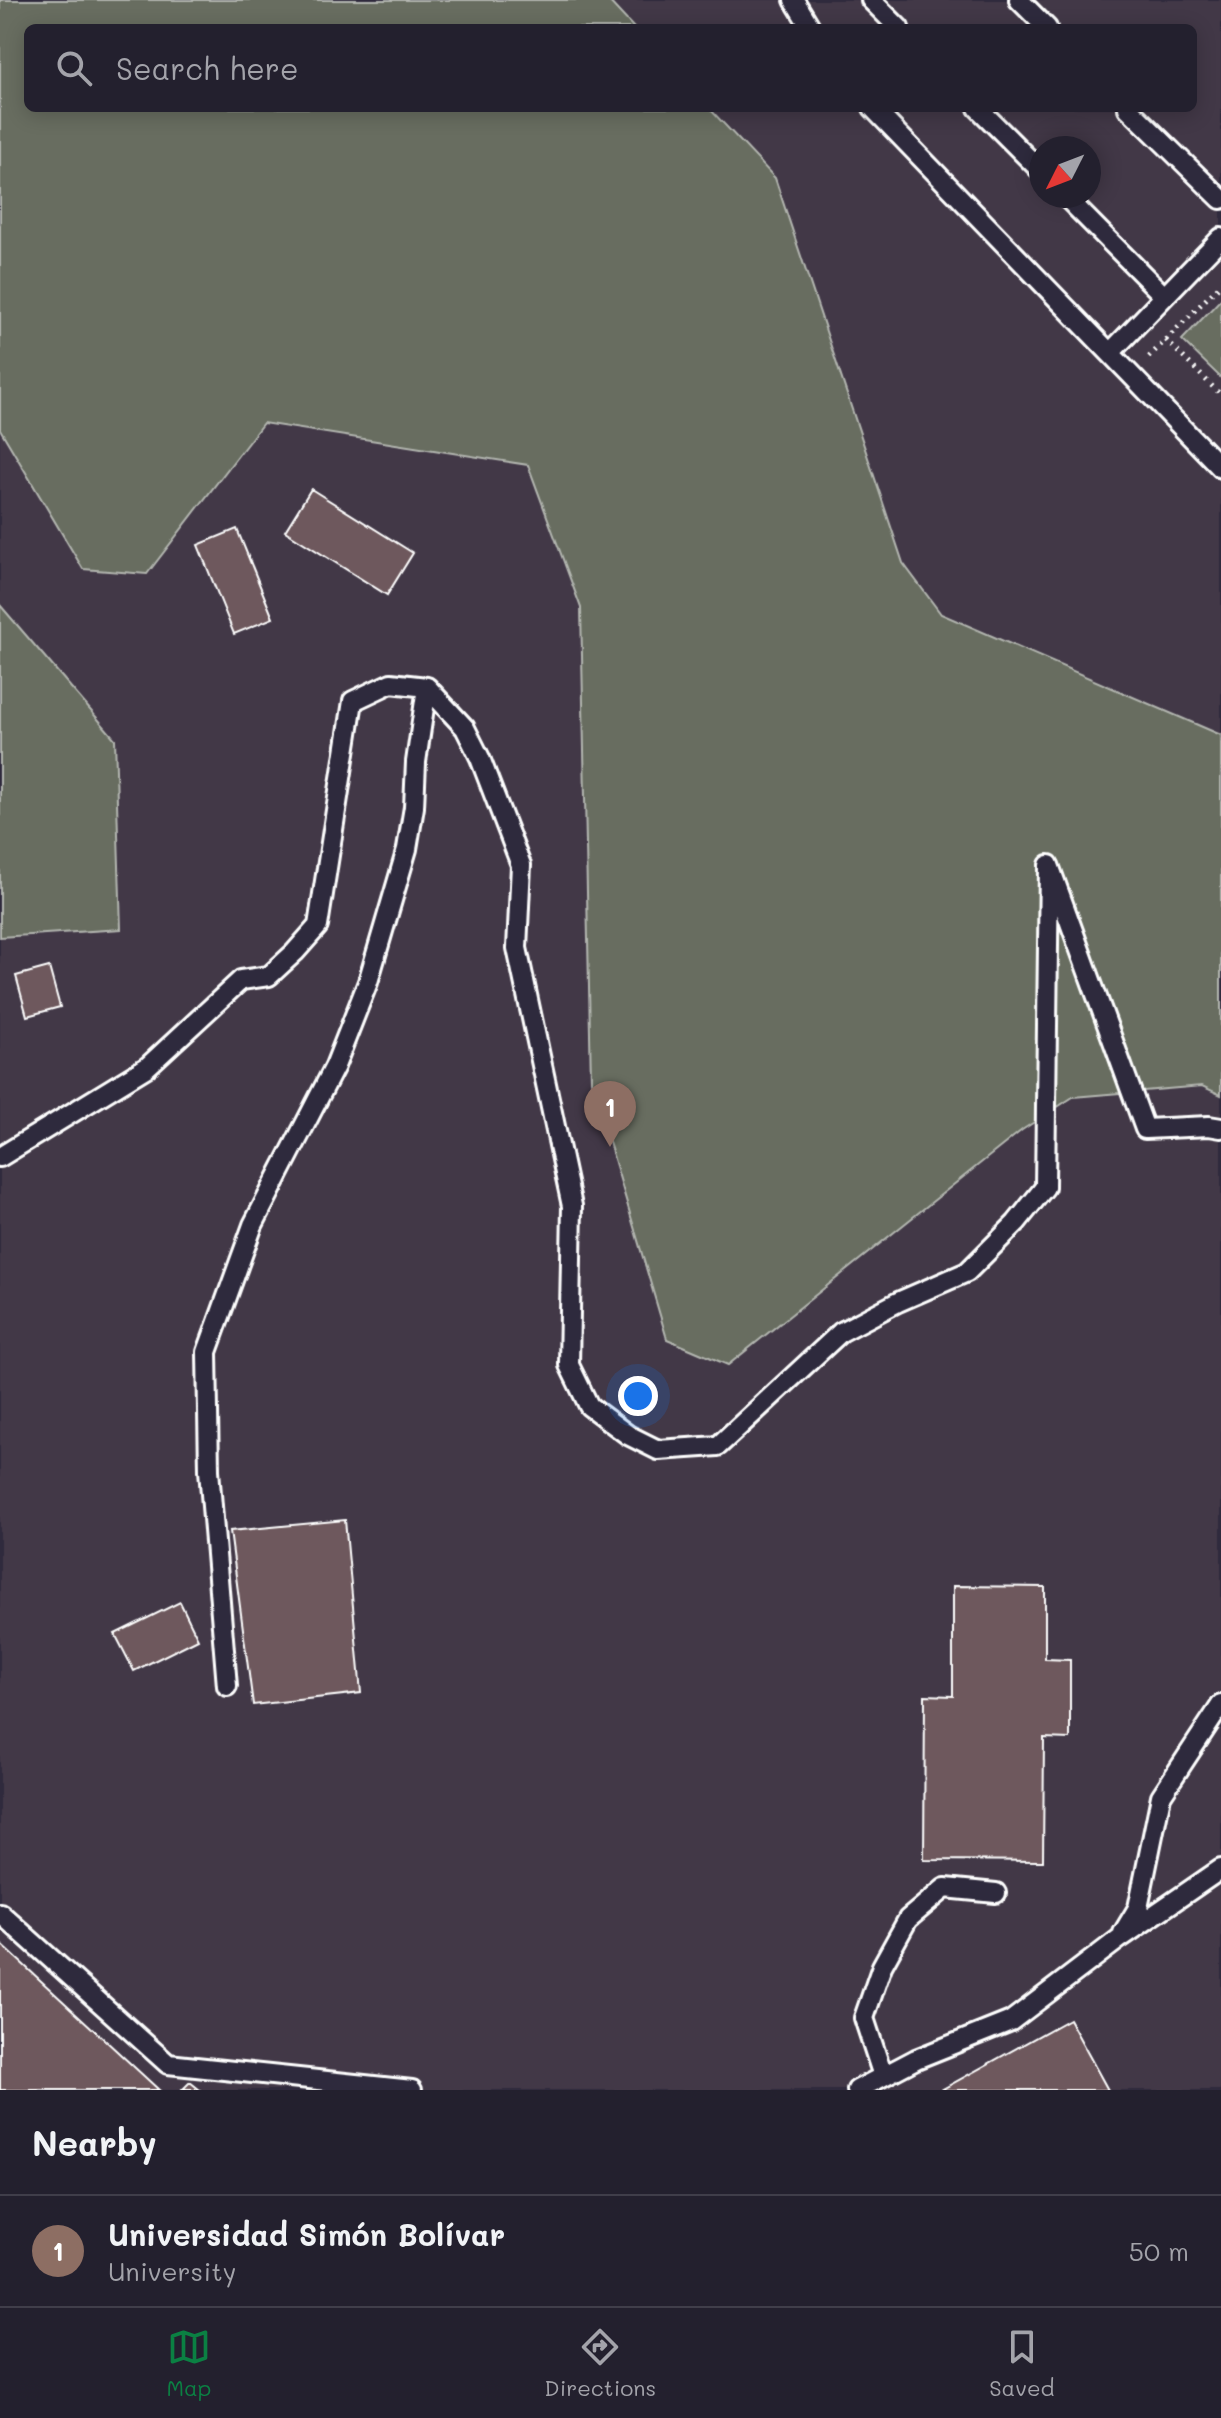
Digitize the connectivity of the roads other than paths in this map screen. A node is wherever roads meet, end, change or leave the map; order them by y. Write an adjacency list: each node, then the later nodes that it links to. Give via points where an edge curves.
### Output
1 (794, 0): 4 (lane)
2 (871, 0): 5 (lane)
3 (1019, 0): 6 (lane)
4 (809, 24)
5 (895, 24)
6 (1043, 24)
7 (877, 112): 15 (lane)
8 (982, 112): 10 (lane)
9 (1132, 112): 11 (lane)
10 (1029, 159)
11 (1221, 199)
12 (1077, 208): 14 (lane)
13 (1221, 238): 14 (lane)
14 (1164, 296): 15 (lane)
15 (1110, 353): 16 (lane)
16 (1221, 468)
17 (427, 687): 18 (lane, via 465,728 521,865 517,948 572,1206 569,1365 589,1406 628,1435 658,1450 718,1446 841,1332 967,1272 1045,1187 1049,865 1145,1129); 19 (lane, via 391,683 353,701 318,926 295,952 269,976 241,980 147,1067); 20 (lane, via 407,849 368,982 335,1066 253,1225 207,1352 209,1470)
18 (1221, 1128)
19 (0, 1157)
20 (227, 1686)
21 (1221, 1705): 25 (lane, via 1161,1796 1138,1908)
22 (1221, 1869): 25 (lane)
23 (996, 1893): 26 (lane, via 945,1888 908,1919 882,1966 864,2018)
24 (0, 1913): 27 (lane, via 168,2064)
25 (1119, 1939): 26 (lane, via 1011,2021)
26 (883, 2076): 28 (lane)
27 (412, 2090)
28 (857, 2090)

